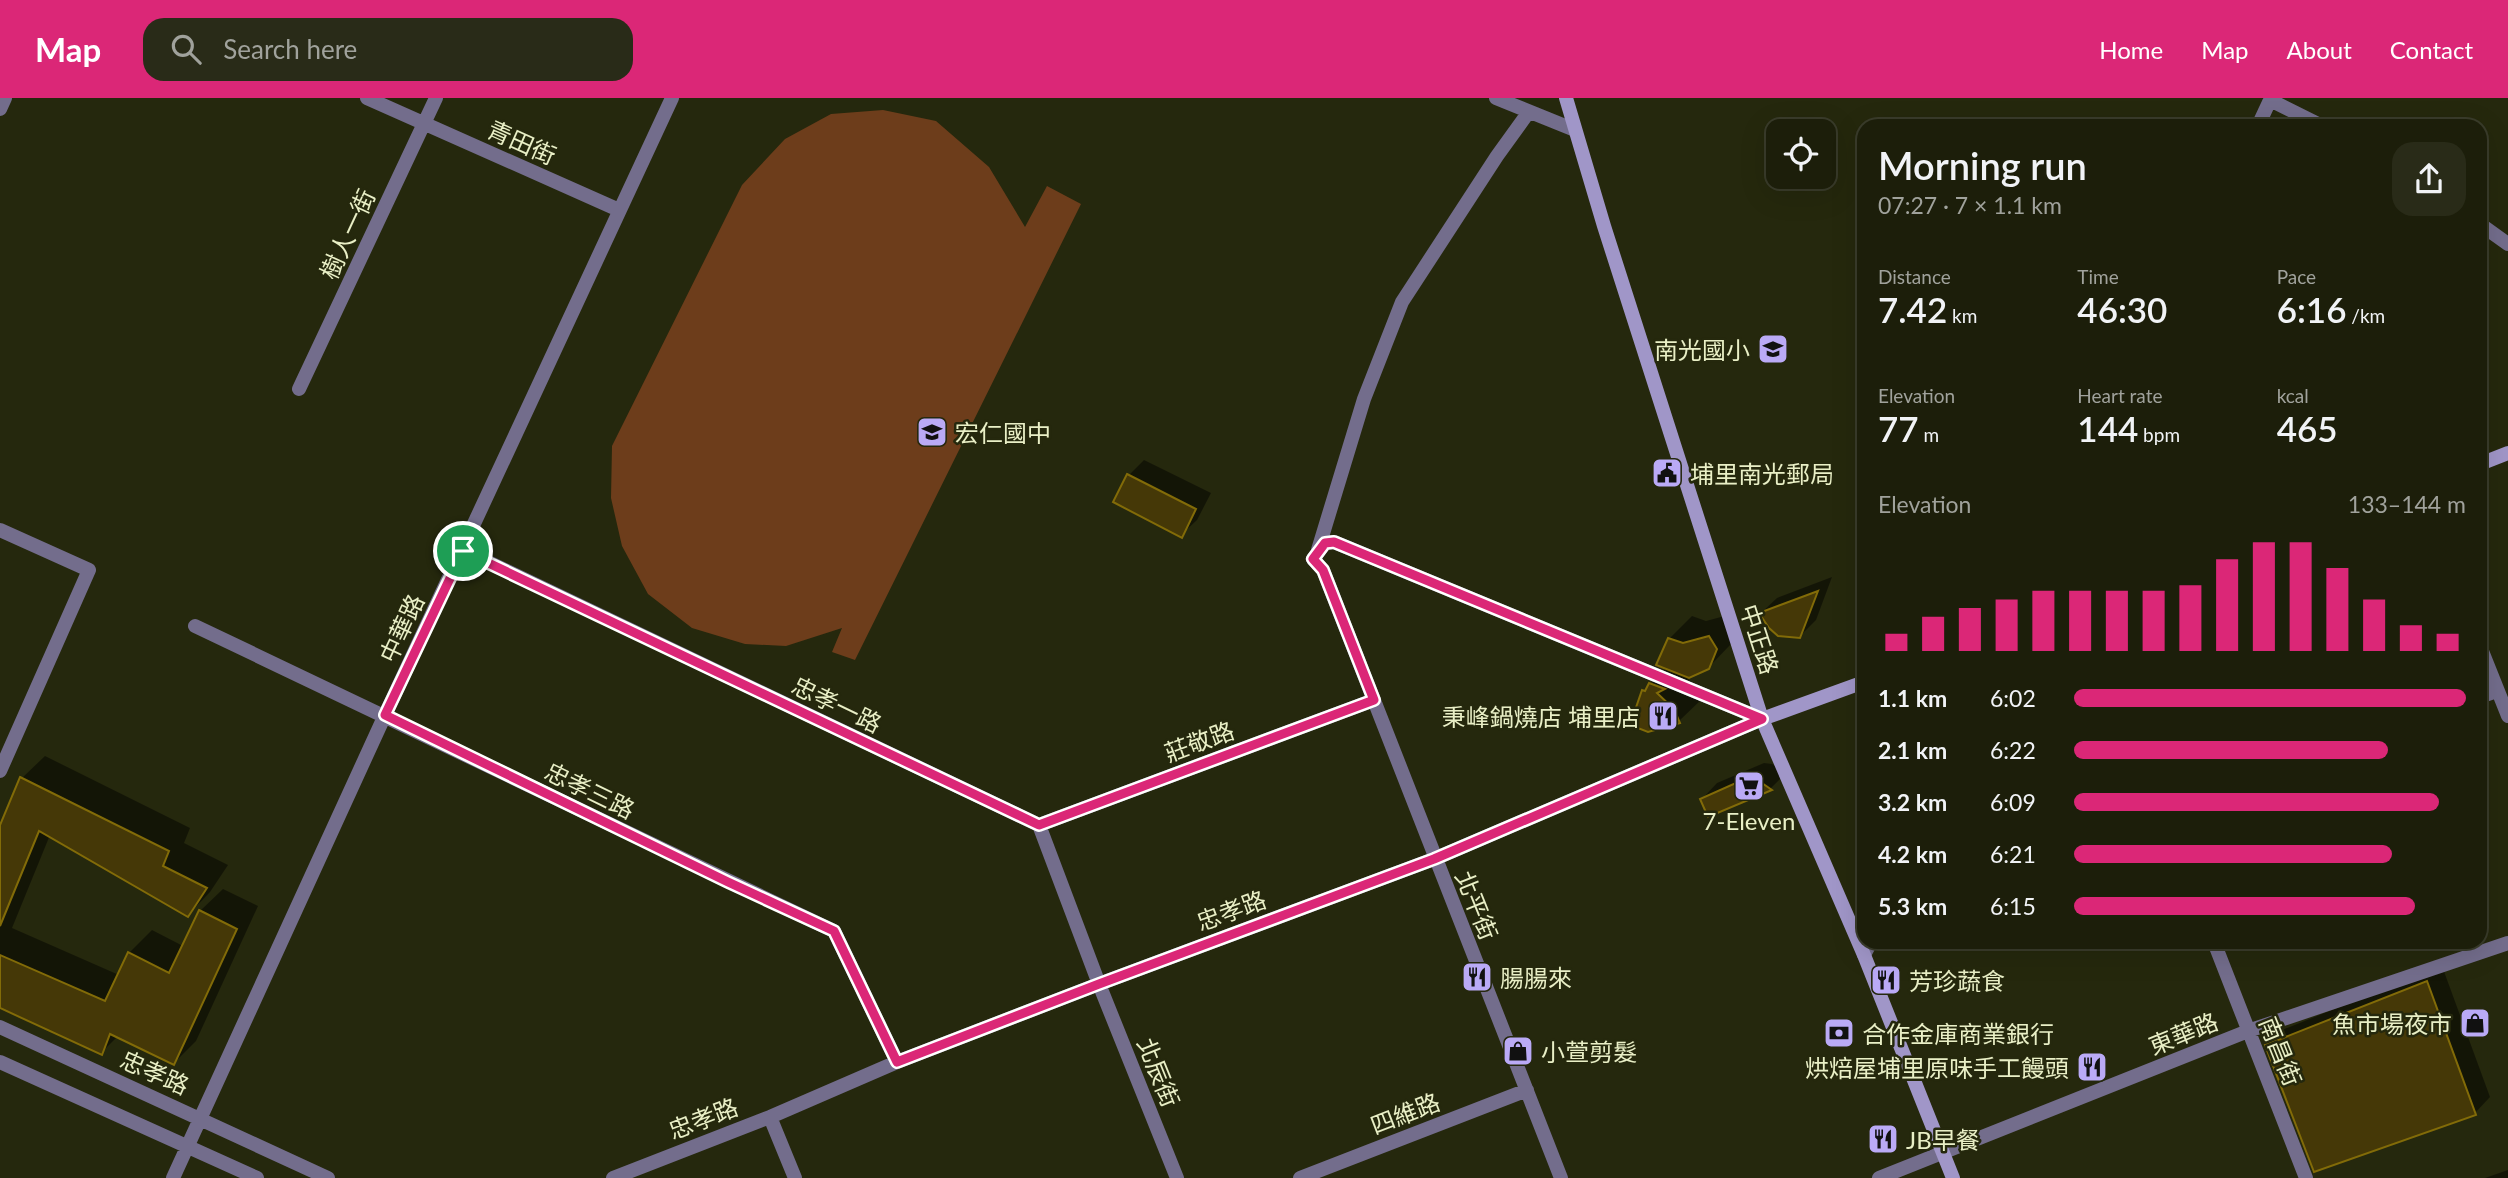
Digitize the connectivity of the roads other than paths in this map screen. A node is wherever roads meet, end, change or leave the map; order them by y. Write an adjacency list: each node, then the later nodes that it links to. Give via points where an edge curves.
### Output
1 (5, 98): 8 (street)
2 (367, 98): 12 (street, 青田街)
3 (436, 98): 12 (street, 樹人一街)
4 (672, 98): 14 (street, 中華路)
5 (1496, 98): 9 (street)
6 (1566, 98): 13 (main road, 中正路)
7 (2271, 99): 10 (street); 11 (street)
8 (0, 109)
9 (1528, 113): 13 (street); 21 (street, via 1402,302 1364,399)
10 (2261, 119)
11 (2309, 119)
12 (424, 123): 14 (street, 青田街); 17 (street, 樹人一街)
13 (1575, 130): 31 (main road, 中正路)
14 (619, 210): 22 (street, 中華路)
15 (2487, 229): 16 (street)
16 (2508, 244)
17 (299, 389)
18 (2508, 453): 19 (main road)
19 (2487, 461)
20 (0, 530): 32 (street, via 89,570)
21 (1318, 550): 28 (street, 北平街, via 1313,559 1323,570); 31 (street, via 1334,542)
22 (463, 551): 29 (street, 中華路); 33 (street, 忠孝一路)
23 (195, 626): 29 (street, 忠孝三路)
24 (2487, 665): 26 (street)
25 (1857, 685): 31 (main road, 忠孝路)
26 (2497, 691): 27 (street); 30 (street)
27 (2487, 695)
28 (1374, 700): 33 (street, 莊敬路); 34 (street, 北平街)
29 (385, 715): 45 (street, 忠孝三路, via 834,931); 48 (street, 中華路)
30 (2508, 716)
31 (1762, 719): 34 (street, 忠孝路); 35 (main road, 中正路)
32 (0, 771)
33 (1039, 825): 41 (street)
34 (1434, 859): 41 (street, 忠孝路); 46 (street, 北平街)
35 (1857, 939)
36 (2508, 943): 43 (street, 東華路)
37 (1861, 949): 40 (main road, 中正路)
38 (1867, 949): 40 (street)
39 (2217, 949): 43 (street, 南昌街)
40 (1864, 955): 50 (main road, 中正路)
41 (1099, 984): 45 (street, 忠孝路); 56 (street, 北辰街)
42 (0, 1027): 48 (street, 忠孝路)
43 (2249, 1031): 50 (street, 東華路); 61 (street, 南昌街)
44 (0, 1062): 49 (street)
45 (897, 1062): 47 (street, 忠孝路)
46 (1527, 1090): 57 (street, 四維路); 58 (street, 北平街)
47 (770, 1117): 54 (street, 忠孝路); 55 (street)
48 (202, 1118): 49 (street, 中華路); 53 (street, 忠孝路)
49 (189, 1147): 51 (street, 中華路); 52 (street)
50 (1943, 1152): 59 (street, 東華路); 60 (main road, 中正路)
51 (173, 1178)
52 (257, 1178)
53 (328, 1178)
54 (613, 1178)
55 (796, 1178)
56 (1177, 1178)
57 (1300, 1178)
58 (1561, 1178)
59 (1880, 1178)
60 (1953, 1178)
61 (2306, 1178)

